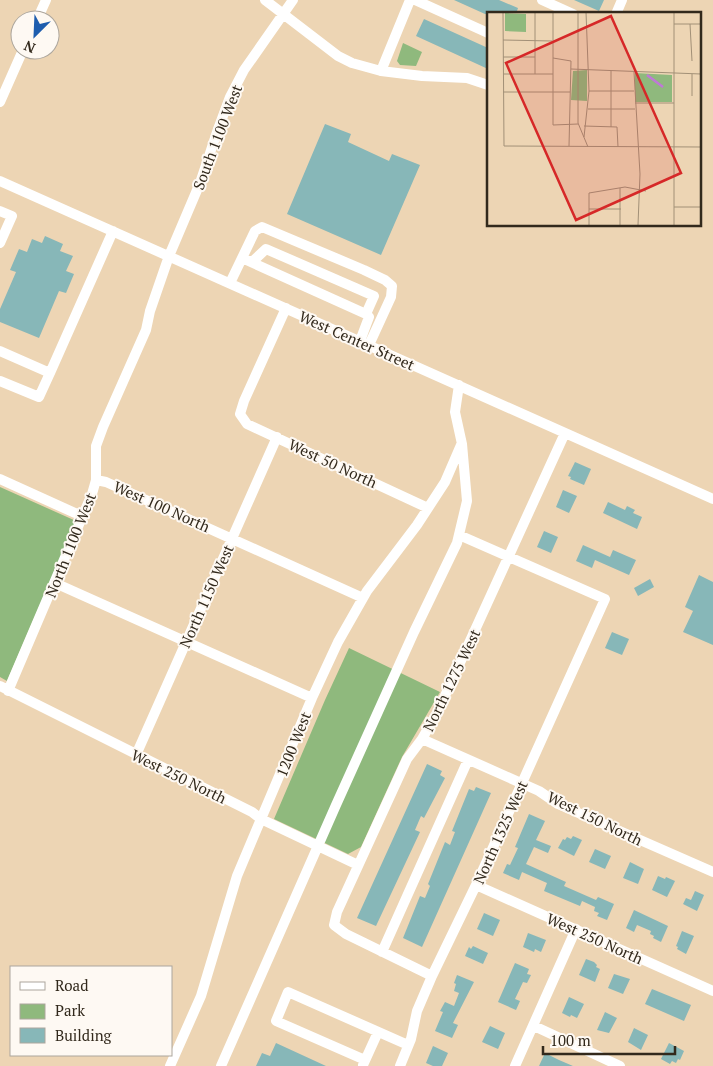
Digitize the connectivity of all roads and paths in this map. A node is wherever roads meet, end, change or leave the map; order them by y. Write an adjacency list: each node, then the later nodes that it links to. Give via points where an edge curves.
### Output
1 (265, 0): 9 (street)
2 (294, 0): 9 (street, South 1100 West)
3 (410, 0): 12 (street)
4 (415, 0): 10 (street)
5 (542, 0): 7 (street)
6 (622, 0): 8 (street)
7 (568, 12)
8 (617, 12)
9 (284, 15): 12 (street, via 338,56); 19 (street, South 1100 West, via 244,70)
10 (487, 33)
11 (19, 60): 14 (street)
12 (381, 71): 13 (street, via 467,78)
13 (487, 85)
14 (0, 102)
15 (0, 181): 17 (street, West Center Street)
16 (0, 211): 18 (street, via 12,216)
17 (113, 231): 19 (street, West Center Street); 26 (street)
18 (0, 243)
19 (169, 256): 21 (street, West Center Street); 33 (street, North 1100 West, via 146,330 96,446)
20 (247, 260): 21 (street); 23 (street); 23 (street, via 266,248 374,296); 24 (street, via 255,231 262,227 385,280 392,286 391,297)
21 (230, 283): 22 (street, West Center Street)
22 (286, 308): 24 (street, West Center Street); 30 (street, West 50 North, via 240,414 247,424)
23 (366, 314): 24 (street, via 370,317)
24 (364, 343): 28 (street, West Center Street)
25 (0, 351): 26 (street)
26 (50, 373): 27 (street, via 39,397)
27 (0, 381)
28 (459, 385): 29 (street, West Center Street); 31 (street, via 455,412)
29 (564, 433): 34 (street, West Center Street); 39 (street, North 1275 West)
30 (277, 437): 35 (street, West 50 North); 38 (street, North 1150 West)
31 (462, 444): 35 (street, 1200 West, via 445,482); 37 (street, via 467,501)
32 (0, 480): 36 (street)
33 (96, 480): 36 (street, North 1100 West); 38 (street, West 100 North)
34 (713, 499)
35 (428, 508): 41 (street, 1200 West)
36 (84, 514): 40 (street, North 1100 West)
37 (459, 535): 39 (street); 50 (street)
38 (231, 538): 41 (street, West 100 North); 42 (street, North 1150 West)
39 (509, 556): 45 (street, North 1275 West); 48 (street, North 1325 West, via 605,599)
40 (55, 584): 42 (street); 43 (street, North 1100 West)
41 (363, 598): 44 (street, 1200 West)
42 (186, 641): 44 (street); 46 (street, North 1150 West)
43 (4, 689): 46 (street, West 250 North)
44 (312, 698): 49 (street, 1200 West)
45 (422, 739): 47 (street, West 150 North); 51 (street, North 1275 West, via 407,759)
46 (136, 755): 49 (street, West 250 North)
47 (468, 760): 48 (street, West 150 North); 55 (street)
48 (521, 783): 52 (street, West 150 North, via 558,804); 53 (street, North 1325 West)
49 (261, 819): 50 (street, West 250 North); 62 (street, 1200 West, via 237,876 201,996)
50 (319, 846): 51 (street, West 250 North); 63 (street)
51 (358, 865): 55 (street, North 1275 West, via 334,925)
52 (713, 872)
53 (476, 885): 54 (street, West 250 North); 56 (street, North 1325 West)
54 (576, 929): 57 (street, West 250 North); 58 (street)
55 (382, 952): 56 (street)
56 (432, 976): 60 (street, North 1325 West, via 417,1011)
57 (713, 991)
58 (534, 1026): 65 (street); 66 (street)
59 (378, 1032): 60 (street); 61 (street); 61 (street, via 288,992 276,1021)
60 (408, 1045): 64 (street, North 1325 West)
61 (363, 1063)
62 (170, 1066)
63 (221, 1066)
64 (400, 1066)
65 (516, 1066)
66 (620, 1066)

